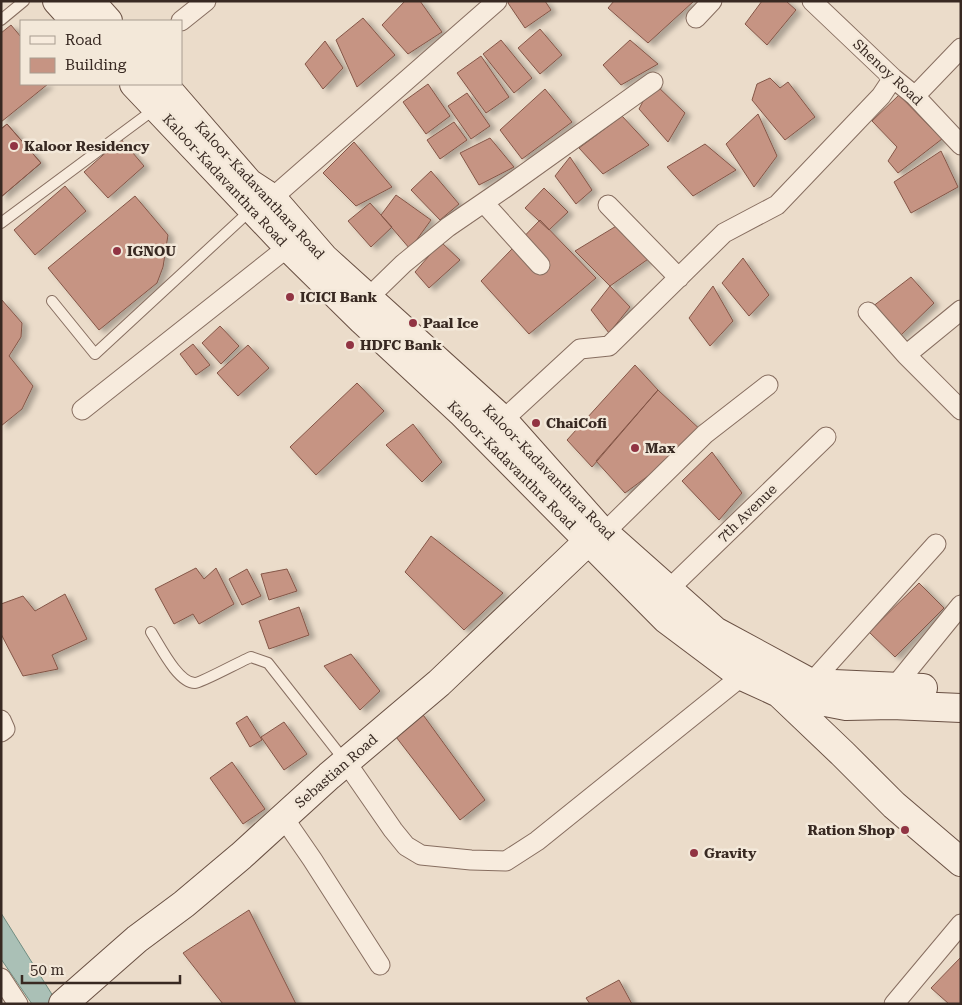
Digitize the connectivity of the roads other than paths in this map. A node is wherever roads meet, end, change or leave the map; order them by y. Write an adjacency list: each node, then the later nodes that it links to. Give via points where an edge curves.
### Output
1 (24, 1): 9 (lane)
2 (57, 1): 10 (main road)
3 (90, 1): 11 (main road)
4 (206, 1): 12 (street)
5 (497, 1): 21 (street)
6 (712, 1): 8 (street)
7 (812, 1): 14 (street, Shenoy Road)
8 (696, 18)
9 (1, 20)
10 (74, 20)
11 (107, 20)
12 (182, 20)
13 (961, 48): 18 (street)
14 (893, 78): 18 (street, Shenoy Road); 26 (street, via 880,96 777,205 724,233)
15 (653, 82): 20 (street)
16 (136, 85): 17 (main road, Kaloor-Kadavanthra Road)
17 (160, 96): 21 (main road, Kaloor-Kadavanthra Road); 23 (lane)
18 (916, 96): 19 (street, Shenoy Road)
19 (961, 146)
20 (484, 203): 25 (street); 27 (street, via 441,233)
21 (262, 204): 24 (main road, Kaloor-Kadavanthra Road); 27 (main road, Kaloor-Kadavanthara Road); 28 (lane, via 95,354)
22 (608, 205): 26 (street)
23 (1, 223)
24 (288, 247): 33 (street); 37 (main road, Kaloor-Kadavanthra Road, via 461,412)
25 (540, 265)
26 (679, 278): 35 (street, via 609,346 580,349)
27 (368, 298): 35 (main road, Kaloor-Kadavanthara Road)
28 (52, 301)
29 (961, 310): 31 (street)
30 (868, 312): 31 (street)
31 (906, 355): 34 (street)
32 (768, 385): 37 (street, via 705,434)
33 (82, 410)
34 (961, 410)
35 (502, 420): 37 (main road, Kaloor-Kadavanthara Road)
36 (826, 437): 39 (street, 7th Avenue)
37 (597, 534): 39 (main road, Kaloor-Kadavanthara Road); 42 (main road, Kaloor-Kadavanthra Road, via 666,619); 50 (main road, Sebastian Road, via 439,683)
38 (936, 544): 43 (street)
39 (668, 590): 43 (main road, Kaloor-Kadavanthara Road, via 714,631)
40 (961, 605): 44 (street)
41 (151, 632): 50 (lane, via 186,681 197,683 251,657 268,663)
42 (742, 676): 46 (main road, Kaloor-Kadavanthra Road); 50 (street, via 537,841 506,861 422,855 406,846)
43 (811, 682): 44 (main road, Kaloor-Kadavanthara Road)
44 (895, 686): 45 (main road, Kaloor-Kadavanthara Road)
45 (961, 691)
46 (780, 693): 47 (main road, Kaloor-Kadavanthra Road, via 846,706); 52 (main road, via 894,805)
47 (961, 708)
48 (1, 720): 49 (street, via 5,729)
49 (1, 732)
50 (346, 762): 51 (main road, Sebastian Road)
51 (283, 818): 54 (street); 56 (main road, Sebastian Road, via 184,904 137,939)
52 (961, 862)
53 (961, 924): 58 (street)
54 (380, 966)
55 (1, 978): 57 (street)
56 (68, 1003)
57 (18, 1004)
58 (894, 1004)

